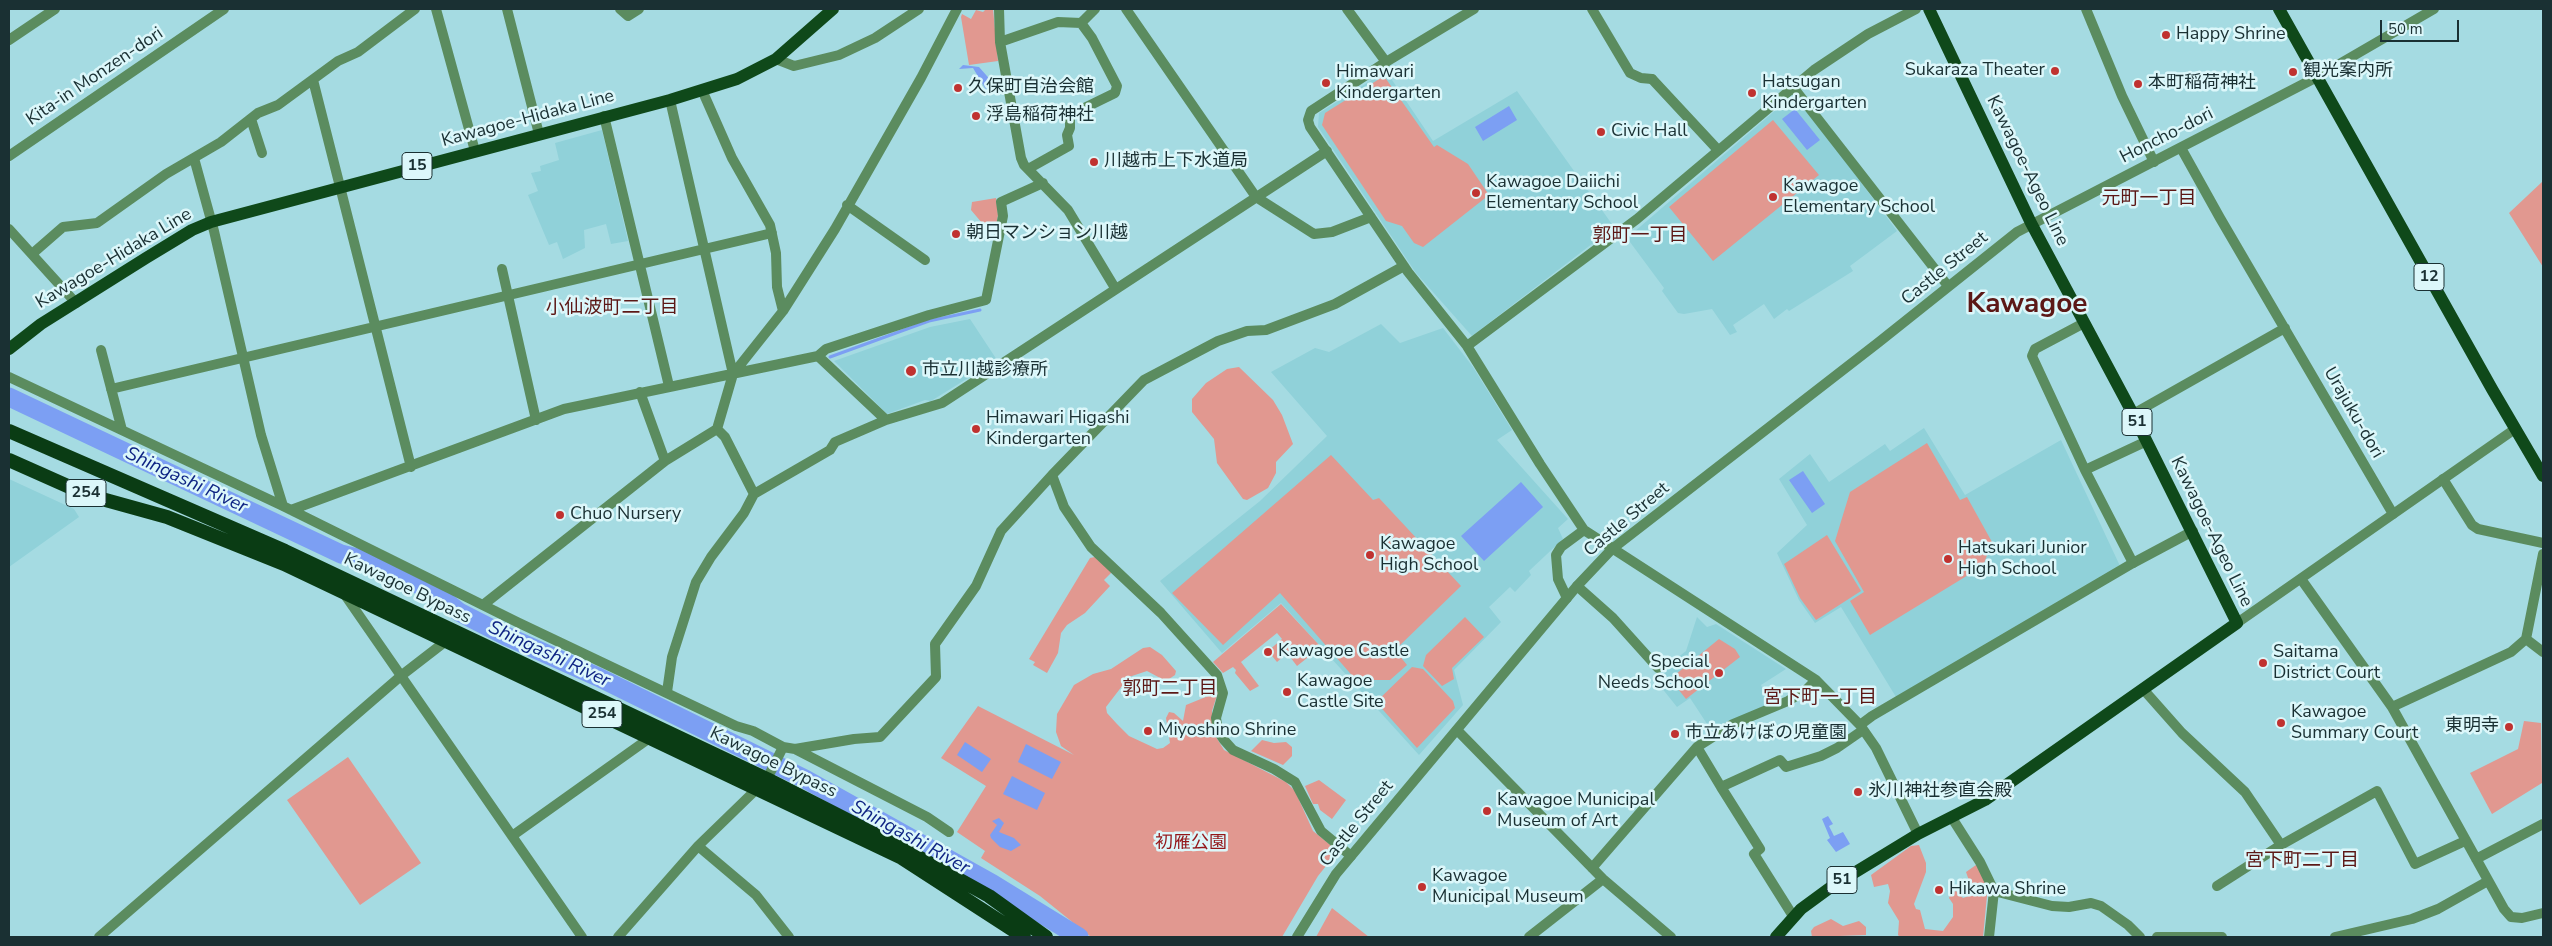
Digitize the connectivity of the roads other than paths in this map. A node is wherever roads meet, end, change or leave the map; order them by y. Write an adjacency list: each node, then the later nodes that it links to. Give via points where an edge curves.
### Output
1 (55, 9): 23 (street)
2 (224, 9): 40 (street, Kita-in Monzen-dori)
3 (416, 9): 28 (street)
4 (436, 9): 37 (street)
5 (507, 9): 34 (street)
6 (620, 9): 7 (street, via 628,16)
7 (639, 9)
8 (833, 9): 25 (main road, Kawagoe-Hidaka Line / 15)
9 (918, 9): 25 (street, via 875,38 839,55 794,66)
10 (957, 9): 47 (street)
11 (1000, 9): 24 (street)
12 (1095, 9): 22 (street)
13 (1126, 9): 46 (street)
14 (1347, 9): 26 (street)
15 (1474, 9): 26 (street)
16 (1592, 9): 36 (street, via 1630,73 1652,79)
17 (1916, 9): 29 (street, via 1845,48)
18 (1929, 9): 50 (main road, Kawagoe-Ageo Line / 51)
19 (2086, 9): 42 (street)
20 (2279, 9): 27 (main road, 12)
21 (2434, 9): 27 (street, Honcho-dori)
22 (1081, 23): 24 (street, via 1058,22); 43 (street, via 1117,86 1115,93 1070,115 1070,128 1066,135 1069,146)
23 (9, 40)
24 (1000, 42): 43 (street, via 1017,142)
25 (776, 59): 30 (main road, Kawagoe-Hidaka Line / 15, via 737,79)
26 (1386, 62): 38 (street, via 1311,111 1310,127)
27 (2317, 77): 35 (street, Honcho-dori); 81 (main road, 12)
28 (313, 80): 33 (street, via 278,105); 45 (street)
29 (1793, 87): 36 (street); 59 (street)
30 (702, 90): 31 (main road, Kawagoe-Hidaka Line / 15); 52 (street, via 732,158)
31 (670, 100): 32 (main road, Kawagoe-Hidaka Line / 15); 53 (street)
32 (604, 116): 34 (main road, Kawagoe-Hidaka Line / 15); 56 (street)
33 (251, 119): 39 (street); 41 (street)
34 (539, 134): 37 (main road, Kawagoe-Hidaka Line / 15)
35 (2182, 148): 42 (street, Honcho-dori); 66 (street, Urajuku-dori)
36 (1718, 150): 67 (street, via 1638,219)
37 (475, 151): 45 (main road, Kawagoe-Hidaka Line / 15)
38 (1327, 151): 46 (street); 48 (street)
39 (262, 153)
40 (9, 156)
41 (194, 158): 49 (street); 54 (street, via 97,223 64,227)
42 (2154, 162): 50 (street, Honcho-dori)
43 (1028, 169): 44 (street)
44 (1043, 183): 60 (street, via 1068,210); 70 (street, via 1001,202 1003,216 986,300 826,349)
45 (341, 186): 49 (main road, Kawagoe-Hidaka Line / 15); 65 (street)
46 (1256, 197): 48 (street, via 1314,234 1332,232); 60 (street)
47 (847, 205): 55 (street); 63 (street)
48 (1371, 217): 57 (street)
49 (211, 222): 62 (main road, Kawagoe-Hidaka Line / 15, via 172,241); 71 (street)
50 (2031, 223): 59 (street, Castle Street); 64 (main road, Kawagoe-Ageo Line / 51)
51 (9, 229): 54 (street)
52 (772, 233): 53 (street); 63 (street, via 777,287)
53 (705, 249): 56 (street); 72 (street)
54 (32, 254): 62 (street)
55 (924, 260)
56 (639, 264): 61 (street); 74 (street)
57 (1404, 266): 67 (street); 89 (street, via 1334,304 1266,330 1247,331 1218,341 1144,380)
58 (502, 269): 61 (street)
59 (1948, 286): 98 (street, Castle Street)
60 (1115, 288): 79 (street, via 942,403)
61 (508, 296): 65 (street); 78 (street)
62 (76, 303): 68 (main road, Kawagoe-Hidaka Line / 15)
63 (783, 311): 72 (street)
64 (2084, 323): 77 (main road, Kawagoe-Ageo Line / 51); 88 (street, via 2035,349 2032,356)
65 (376, 327): 71 (street); 87 (street)
66 (2285, 328): 77 (street); 94 (street, Urajuku-dori)
67 (1467, 346): 95 (street)
68 (9, 349)
69 (101, 350): 75 (street)
70 (818, 356): 72 (street); 79 (street)
71 (243, 358): 75 (street); 93 (street, via 261,435)
72 (733, 374): 74 (street); 80 (street)
73 (9, 377): 82 (street)
74 (669, 386): 76 (street)
75 (111, 389): 82 (street)
76 (640, 392): 78 (street, via 564,409); 86 (street)
77 (2133, 414): 84 (main road, Kawagoe-Ageo Line / 51)
78 (536, 420): 87 (street)
79 (886, 420): 92 (street, via 835,442 830,450)
80 (717, 429): 86 (street); 92 (street, via 725,437)
81 (2515, 429): 90 (main road, 12); 91 (street)
82 (122, 430): 93 (street)
83 (9, 432): 122 (highway, Kawagoe Bypass / 254, via 285,551)
84 (2147, 441): 88 (street); 96 (main road, Kawagoe-Ageo Line / 51)
85 (9, 460): 103 (highway, Kawagoe Bypass / 254, via 102,499 167,516 217,535)
86 (665, 461): 105 (street)
87 (411, 467): 93 (street)
88 (2085, 470): 100 (street)
89 (1052, 475): 121 (street, via 1001,531 976,586 935,644 936,677 880,737); 132 (street, via 1064,507 1092,547 1161,613 1217,675 1223,693 1216,718 1218,731 1224,740 1233,750 1295,782 1322,831)
90 (2543, 476)
91 (2443, 479): 94 (street); 97 (street, via 2472,525 2478,529)
92 (754, 494): 114 (street, via 696,582 672,656)
93 (287, 508): 105 (street)
94 (2393, 514): 101 (street)
95 (1584, 530): 98 (street); 104 (street, via 1561,547 1556,555 1558,579)
96 (2193, 531): 100 (street); 106 (main road, Kawagoe-Ageo Line / 51)
97 (2543, 543)
98 (1612, 549): 102 (street, Castle Street); 112 (street)
99 (2543, 554): 107 (street)
100 (2133, 563): 116 (street, via 1872,716)
101 (2301, 578): 106 (street); 115 (street)
102 (1577, 586): 104 (street, Castle Street); 110 (street, via 1613,618)
103 (345, 594): 108 (highway, Kawagoe Bypass / 254); 111 (street)
104 (1567, 598): 117 (street, Castle Street)
105 (483, 605): 114 (street)
106 (2237, 623): 113 (main road, Kawagoe-Ageo Line / 51)
107 (2526, 639): 109 (street); 115 (street, via 2511,652)
108 (446, 641): 111 (street); 118 (highway, Kawagoe Bypass / 254)
109 (2543, 652)
110 (1658, 668)
111 (402, 675): 128 (street); 142 (street)
112 (1816, 680): 116 (street); 119 (street, via 1788,701 1733,724)
113 (2143, 689): 124 (main road, Kawagoe-Ageo Line / 51, via 1994,794); 130 (street, via 2182,733 2245,792)
114 (667, 692): 120 (street)
115 (2392, 707): 129 (street)
116 (1862, 727): 123 (street, via 1837,748 1821,756 1786,767 1780,760); 127 (street, via 1884,762)
117 (1457, 730): 132 (street, Castle Street); 134 (street)
118 (651, 737): 122 (highway, Kawagoe Bypass / 254); 128 (street)
119 (1697, 747): 123 (street); 134 (street)
120 (783, 748): 121 (street); 122 (street)
121 (795, 750): 126 (street, via 927,817)
122 (765, 780): 131 (street); 146 (highway, Kawagoe Bypass / 254, via 902,858); 147 (highway, Kawagoe Bypass / 254, via 906,850 972,887)
123 (1721, 787): 140 (street, via 1760,849 1754,854)
124 (1952, 818): 127 (main road, Kawagoe-Ageo Line / 51); 138 (street)
125 (2543, 824): 133 (street)
126 (949, 832)
127 (1918, 834): 140 (main road, Kawagoe-Ageo Line / 51, via 1831,887)
128 (512, 836): 143 (street)
129 (2465, 841): 130 (street, via 2415,864 2377,791); 133 (street)
130 (2281, 845): 137 (street)
131 (698, 846): 144 (street); 145 (street, via 756,895)
132 (1351, 856): 148 (street, Castle Street, via 1319,898)
133 (2476, 859): 136 (street)
134 (1592, 868): 135 (street)
135 (1603, 879): 141 (street); 149 (street)
136 (2488, 881): 139 (street, via 2511,917); 155 (street, via 2438,909 2412,919)
137 (2217, 886)
138 (1994, 891): 151 (street); 152 (street, via 2052,906 2091,903 2101,906)
139 (2543, 913)
140 (1793, 916): 150 (main road, Kawagoe-Ageo Line / 51)
141 (1667, 936)
142 (100, 937)
143 (582, 937)
144 (618, 937)
145 (789, 937)
146 (1024, 937)
147 (1046, 937)
148 (1297, 937)
149 (1529, 937)
150 (1776, 937)
151 (1989, 937)
152 (2140, 937)
153 (2157, 937): 154 (street)
154 (2222, 937)
155 (2335, 937)

